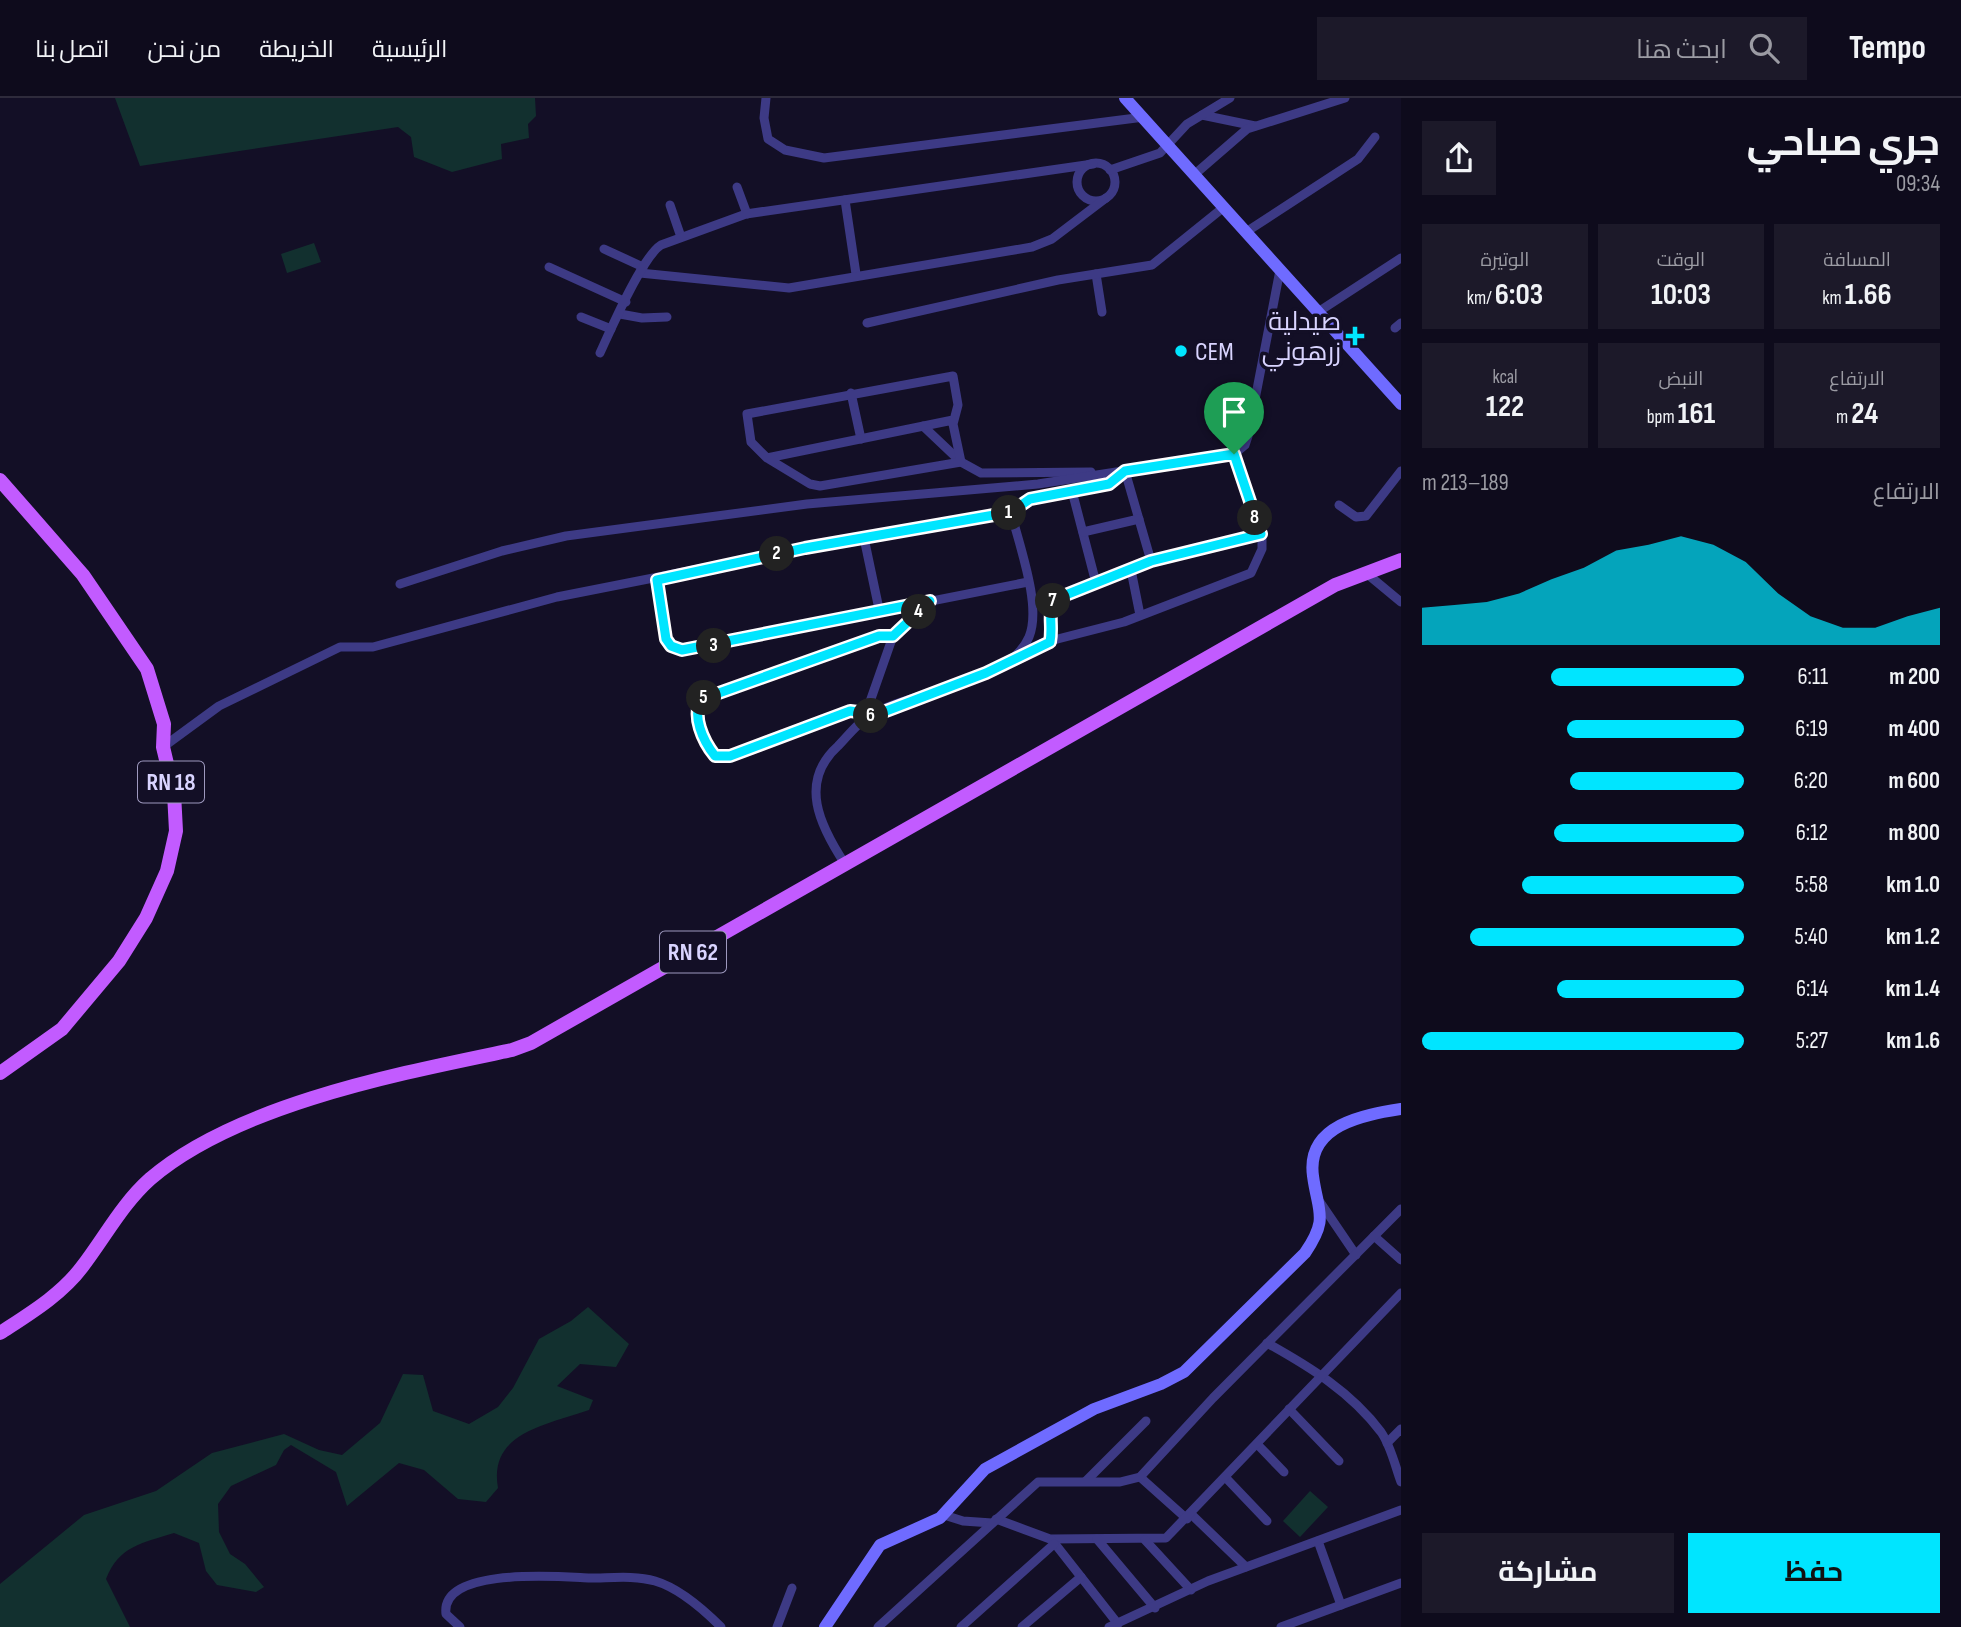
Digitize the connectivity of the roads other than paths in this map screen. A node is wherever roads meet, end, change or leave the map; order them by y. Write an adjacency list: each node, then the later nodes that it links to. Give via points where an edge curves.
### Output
1 (766, 98): 6 (street, via 768,139 785,150 824,158)
2 (1125, 98): 6 (street)
3 (1230, 98): 5 (street)
4 (1345, 98): 7 (street)
5 (1201, 115): 7 (street); 9 (street)
6 (1144, 117): 9 (street)
7 (1255, 125): 12 (street)
8 (1375, 136): 19 (street, via 1358,159)
9 (1166, 142): 11 (street, via 1160,153); 12 (street)
10 (1093, 164): 11 (street); 14 (street, via 1079,176 1078,188 1092,201); 15 (street)
11 (1110, 170): 14 (street, via 1114,188)
12 (1195, 174): 17 (street)
13 (737, 187): 18 (street)
14 (1105, 198): 26 (street, via 1052,239 1032,247)
15 (845, 200): 18 (street); 26 (street)
16 (670, 205): 20 (street)
17 (1224, 207): 19 (street); 27 (street, via 1156,263)
18 (747, 214): 20 (street)
19 (1246, 232): 25 (street)
20 (681, 237): 24 (street, via 655,248)
21 (604, 249): 24 (street)
22 (1401, 258): 30 (street)
23 (549, 267): 28 (street)
24 (641, 270): 26 (street, via 779,288); 28 (street)
25 (1280, 270): 30 (street); 42 (street, via 1248,436)
26 (856, 274)
27 (1096, 274): 29 (street); 34 (street)
28 (626, 302): 31 (street)
29 (1102, 312)
30 (1318, 312): 38 (street)
31 (620, 314): 33 (street); 35 (street)
32 (581, 317): 35 (street)
33 (667, 317)
34 (867, 323)
35 (611, 329): 36 (street)
36 (600, 353)
37 (851, 393): 39 (street, via 953,376 958,405); 41 (street); 43 (street, via 747,414 751,442)
38 (1401, 404)
39 (953, 420): 40 (street); 44 (street)
40 (923, 426): 41 (street); 44 (street)
41 (861, 439): 43 (street)
42 (1234, 454): 45 (street); 53 (street)
43 (768, 458): 44 (street, via 820,486)
44 (961, 463): 45 (street, via 981,473)
45 (1125, 471): 48 (street, via 1109,484); 51 (street); 61 (street, via 1038,484 807,504 566,536)
46 (1401, 471): 49 (street, via 1366,516 1356,517)
47 (0, 480): 71 (main road, RN 18, via 83,575 147,669 164,724)
48 (1072, 491): 50 (street, via 1030,499); 52 (street)
49 (1339, 505)
50 (1011, 512): 54 (street); 60 (street)
51 (1139, 519): 52 (street); 56 (street)
52 (1083, 532): 62 (street)
53 (1261, 534): 56 (street); 66 (street, via 1262,549 1247,577)
54 (864, 538): 59 (street); 65 (street)
55 (1401, 559): 58 (main road, RN 62)
56 (1151, 561): 57 (street)
57 (1131, 569): 62 (street); 66 (street)
58 (1366, 573): 64 (street); 72 (main road, RN 62, via 1335,585)
59 (657, 580): 65 (street, via 666,639 682,650); 71 (street, via 544,600 373,647 340,647 219,705)
60 (1028, 582): 63 (street); 69 (street, via 1032,626)
61 (400, 583)
62 (1096, 583): 68 (street, via 1053,600)
63 (930, 601): 65 (street); 67 (street)
64 (1401, 602)
65 (878, 609)
66 (1140, 615): 68 (street)
67 (893, 636): 70 (street); 70 (street, via 879,636 702,699 697,712 709,749 721,758 850,711)
68 (1050, 642): 69 (street)
69 (1014, 656): 70 (street, via 986,673)
70 (865, 716): 72 (street, via 825,760 816,784 821,823)
71 (163, 747): 73 (main road, RN 18, via 174,793 176,831 167,871 146,918 87,1003 62,1029)
72 (845, 864): 81 (main road, RN 62, via 531,1043 364,1083 226,1133 152,1178 130,1199 81,1269 44,1304)
73 (0, 1073)
74 (1401, 1109): 75 (street, via 1357,1119 1327,1134 1312,1160)
75 (1320, 1202): 78 (street); 96 (street, via 1317,1236 1305,1253 1184,1372 1104,1405 1002,1458 975,1478)
76 (1401, 1209): 77 (street)
77 (1374, 1236): 78 (street); 79 (street)
78 (1356, 1255): 82 (street)
79 (1401, 1260)
80 (1400, 1295): 83 (street)
81 (0, 1333)
82 (1267, 1343): 83 (street); 91 (street)
83 (1322, 1373): 84 (street); 87 (street)
84 (1289, 1409): 88 (street); 89 (street)
85 (1146, 1421): 93 (street)
86 (1401, 1429): 87 (street)
87 (1387, 1443): 94 (street)
88 (1256, 1444): 90 (street); 92 (street)
89 (1339, 1461)
90 (1284, 1472)
91 (1140, 1476): 93 (street, via 1120,1482); 97 (street)
92 (1226, 1478): 97 (street); 99 (street)
93 (1086, 1481): 98 (street, via 1038,1482)
94 (1401, 1482)
95 (1401, 1510): 102 (street)
96 (944, 1515): 98 (street, via 963,1521); 116 (street, via 880,1545)
97 (1189, 1517): 101 (street, via 1166,1538); 104 (street)
98 (994, 1521): 103 (street); 117 (street)
99 (1267, 1521)
100 (1097, 1539): 101 (street); 103 (street); 110 (street)
101 (1145, 1540): 108 (street)
102 (1318, 1541): 104 (street); 109 (street)
103 (1052, 1542): 105 (street); 118 (street)
104 (1246, 1567): 108 (street)
105 (1081, 1577): 111 (street); 119 (street)
106 (1401, 1583): 109 (street)
107 (792, 1588): 115 (street)
108 (1191, 1590): 110 (street)
109 (1341, 1605): 112 (street)
110 (1155, 1608): 111 (street)
111 (1113, 1625)
112 (1294, 1625): 120 (street)
113 (460, 1627): 114 (street, via 446,1614 451,1597 485,1580 515,1576 651,1579 695,1604)
114 (720, 1627)
115 (778, 1627)
116 (825, 1627)
117 (878, 1627)
118 (961, 1627)
119 (1022, 1627)
120 (1281, 1627)

